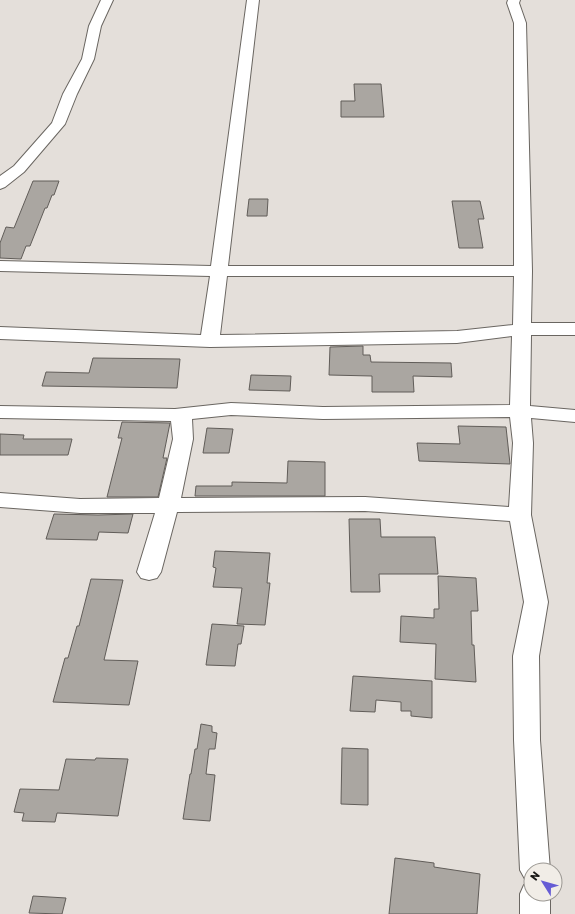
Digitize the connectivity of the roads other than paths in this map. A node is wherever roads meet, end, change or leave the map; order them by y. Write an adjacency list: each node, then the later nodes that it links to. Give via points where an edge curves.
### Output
1 (107, 0): 4 (street, via 95,26 88,59 58,124 19,169)
2 (254, 0): 6 (street)
3 (514, 0): 7 (street, via 520,23)
4 (0, 184)
5 (0, 266): 6 (street)
6 (219, 271): 7 (street); 11 (street)
7 (523, 271): 8 (street)
8 (522, 329): 9 (street); 11 (street, via 457,337); 12 (street)
9 (575, 329)
10 (0, 333): 11 (street)
11 (210, 341)
12 (520, 411): 14 (street, via 323,413 231,409); 15 (street); 18 (street, via 523,443)
13 (0, 412): 14 (street)
14 (181, 414): 17 (street, via 183,439)
15 (575, 416)
16 (0, 500): 17 (street, via 80,506)
17 (168, 506): 18 (street, via 365,504); 19 (street)
18 (520, 515): 20 (street, via 536,602 526,656 527,740)
19 (149, 572)
20 (535, 862)
21 (535, 902): 22 (street)
22 (535, 914)

